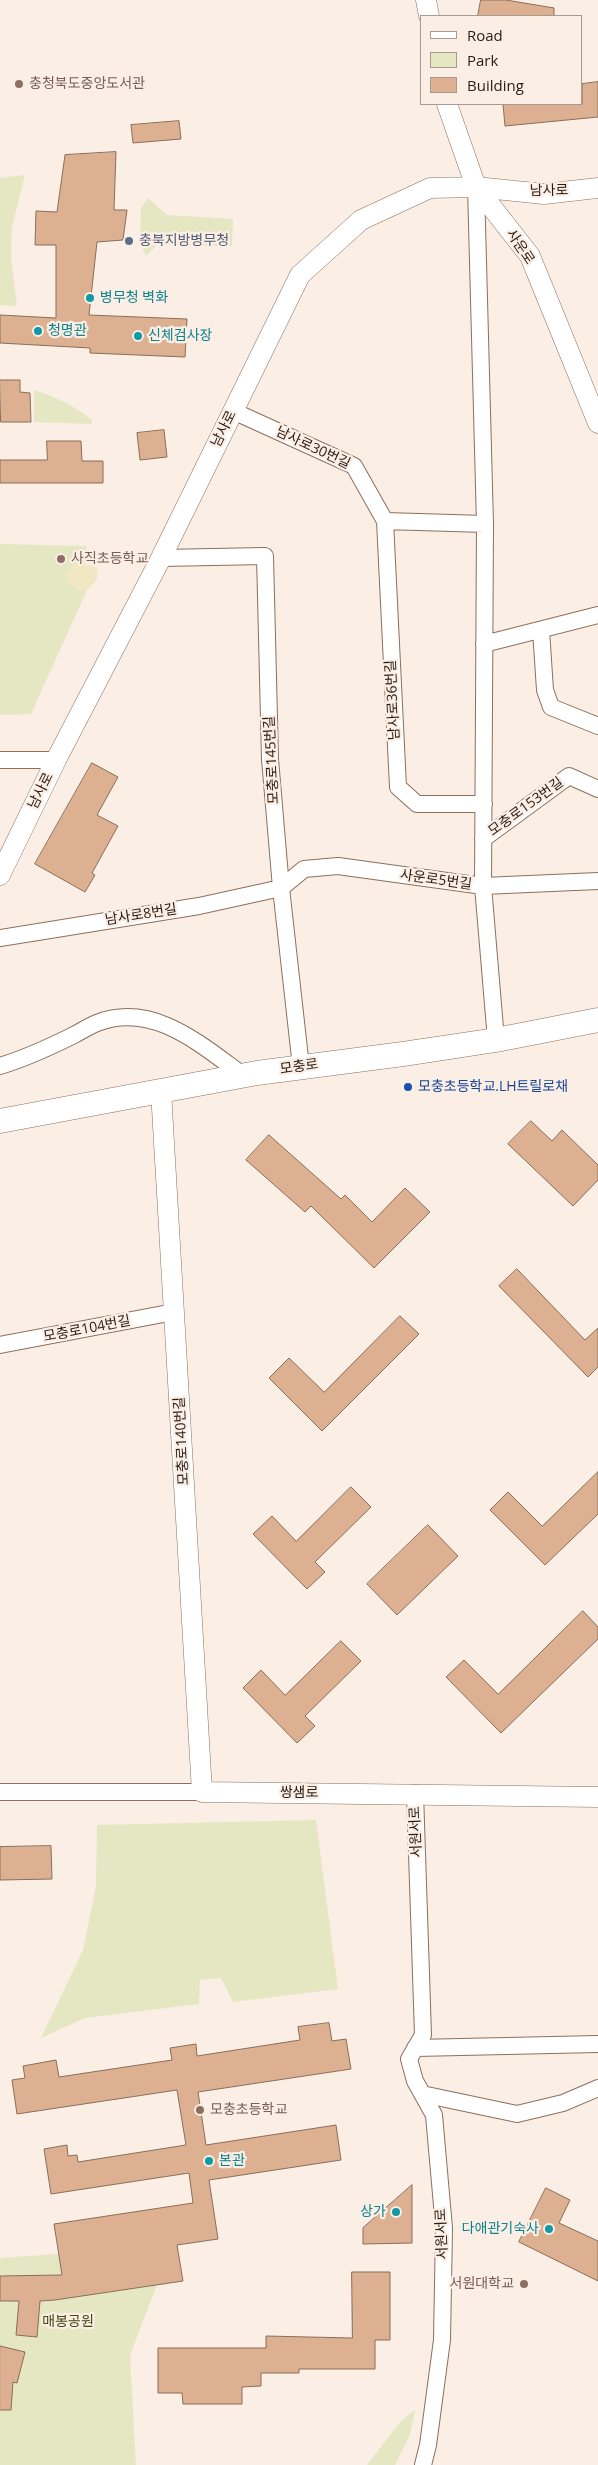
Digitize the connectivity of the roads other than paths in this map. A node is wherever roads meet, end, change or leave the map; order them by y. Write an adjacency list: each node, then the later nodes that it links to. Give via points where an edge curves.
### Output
1 (426, 0): 2 (street)
2 (429, 15)
3 (447, 105): 4 (street, 사운로)
4 (476, 187): 5 (street, 남사로, via 544,194); 6 (street, 남사로, via 430,188 361,220 325,251 300,275); 7 (street, 사운로, via 530,256); 9 (street)
5 (598, 188)
6 (233, 411): 8 (street, 남사로30번길, via 354,466); 10 (street, 남사로)
7 (598, 423)
8 (385, 521): 9 (street); 18 (street, 남사로36번길, via 398,787 417,804)
9 (485, 524): 13 (street)
10 (161, 558): 16 (street, 남사로); 23 (street, 모충로145번길, via 265,556 270,759)
11 (598, 615): 12 (street)
12 (541, 630): 13 (street); 14 (street, via 545,690 551,707)
13 (484, 644): 18 (street)
14 (598, 726)
15 (0, 760): 16 (street)
16 (56, 760): 20 (street, 남사로)
17 (598, 789): 19 (street, 모충로153번길, via 569,776)
18 (484, 804): 19 (street)
19 (483, 839): 22 (street)
20 (0, 875)
21 (598, 881): 22 (street, 사운로5번길)
22 (483, 886): 23 (street, 사운로5번길, via 338,866 304,869); 26 (street)
23 (281, 888): 24 (street, 남사로8번길, via 199,906); 28 (street, 모충로145번길)
24 (0, 938)
25 (598, 1020): 26 (main road, 모충로)
26 (496, 1040): 28 (main road, 모충로)
27 (0, 1066): 29 (street, via 97,1023 119,1016 135,1016 155,1019 199,1044)
28 (301, 1066): 29 (main road, 모충로)
29 (244, 1076): 30 (main road, 모충로)
30 (161, 1091): 31 (main road, 모충로); 32 (street, 모충로140번길)
31 (0, 1121)
32 (174, 1312): 33 (street, 모충로104번길); 35 (street, 모충로140번길)
33 (0, 1345)
34 (0, 1792): 35 (street, 쌍샘로)
35 (202, 1792): 36 (street, 쌍샘로)
36 (415, 1793): 37 (street, 쌍샘로); 39 (street, 서원서로, via 423,2036)
37 (598, 1797)
38 (598, 2044): 39 (street)
39 (416, 2048): 41 (street, 서원서로, via 409,2059)
40 (598, 2088): 41 (street, via 563,2103 517,2114)
41 (422, 2094): 42 (street, 서원서로, via 434,2115 444,2228 442,2340)
42 (423, 2465)

